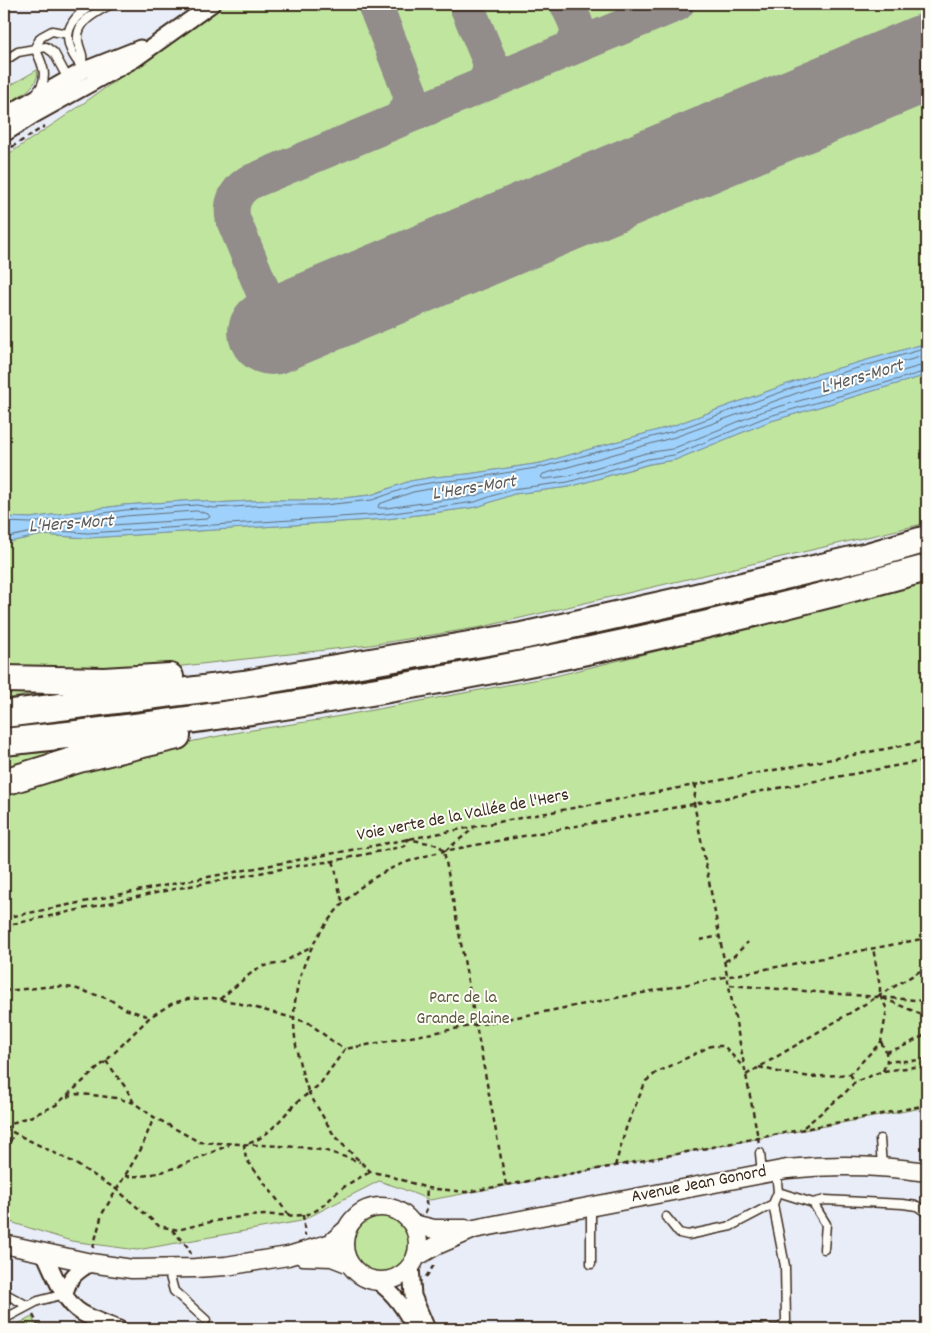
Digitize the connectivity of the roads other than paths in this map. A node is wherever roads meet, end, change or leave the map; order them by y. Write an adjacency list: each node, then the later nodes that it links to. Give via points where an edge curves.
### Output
1 (94, 4): 4 (lane, via 73,20)
2 (111, 4): 7 (lane, via 80,25 78,41)
3 (212, 4): 7 (street, via 135,59)
4 (68, 34): 5 (lane, via 52,31 41,37); 7 (lane, via 69,45)
5 (35, 48): 6 (lane, via 18,52); 8 (lane, via 46,47 54,53); 9 (lane, via 45,75 41,88)
6 (4, 61)
7 (85, 74): 8 (street); 11 (street, via 34,115)
8 (68, 79): 9 (street)
9 (29, 100): 10 (street)
10 (4, 116)
11 (4, 134)
12 (927, 540): 15 (highway, via 613,617 522,636)
13 (927, 568): 16 (highway, via 650,638)
14 (4, 679): 15 (highway, via 104,681 240,669)
15 (259, 681): 17 (highway)
16 (355, 695): 18 (highway); 19 (highway, via 78,759)
17 (4, 714)
18 (4, 742)
19 (4, 782)
20 (880, 1139): 22 (lane)
21 (760, 1153): 23 (lane)
22 (882, 1166): 23 (street, Avenue Jean Gonord, via 820,1165); 24 (street, Avenue Jean Gonord)
23 (769, 1172): 25 (lane); 28 (street, Avenue Jean Gonord)
24 (927, 1172)
25 (778, 1192): 26 (lane); 27 (lane)
26 (813, 1203): 29 (lane, via 825,1200 904,1204 917,1206); 35 (lane, via 826,1224)
27 (773, 1204): 30 (lane, via 731,1226 688,1235 679,1233); 50 (lane, via 785,1266 786,1321 780,1329)
28 (591, 1206): 33 (street, Avenue Jean Gonord); 41 (lane)
29 (927, 1213)
30 (666, 1217)
31 (420, 1221): 32 (street, Avenue Jean Gonord, via 394,1209 378,1207 363,1211); 33 (street, Avenue Jean Gonord, via 434,1229); 39 (street)
32 (347, 1229): 38 (street, Avenue Jean Gonord, via 331,1243); 40 (street, via 345,1251)
33 (474, 1229): 39 (street, Avenue Jean Gonord, via 437,1245)
34 (4, 1244): 36 (street, Avenue Jean Gonord)
35 (824, 1249)
36 (44, 1253): 37 (street, Avenue Jean Gonord); 45 (street)
37 (92, 1256): 42 (street, Avenue Jean Gonord, via 132,1269); 45 (street, via 67,1284)
38 (288, 1256): 40 (street, Avenue Jean Gonord, via 332,1257); 42 (street, Avenue Jean Gonord, via 226,1266)
39 (414, 1262): 43 (street, Avenue Jean Gonord, via 396,1278); 52 (street, via 413,1296)
40 (350, 1264): 43 (street, Avenue Jean Gonord, via 362,1276)
41 (591, 1264)
42 (168, 1269): 48 (lane, via 174,1291)
43 (377, 1281): 51 (street, via 391,1291)
44 (4, 1293): 46 (lane)
45 (65, 1294): 46 (lane); 49 (street, via 81,1313)
46 (28, 1306): 47 (lane)
47 (4, 1319)
48 (206, 1320)
49 (108, 1327)
50 (721, 1327)
51 (415, 1329)
52 (427, 1329)

